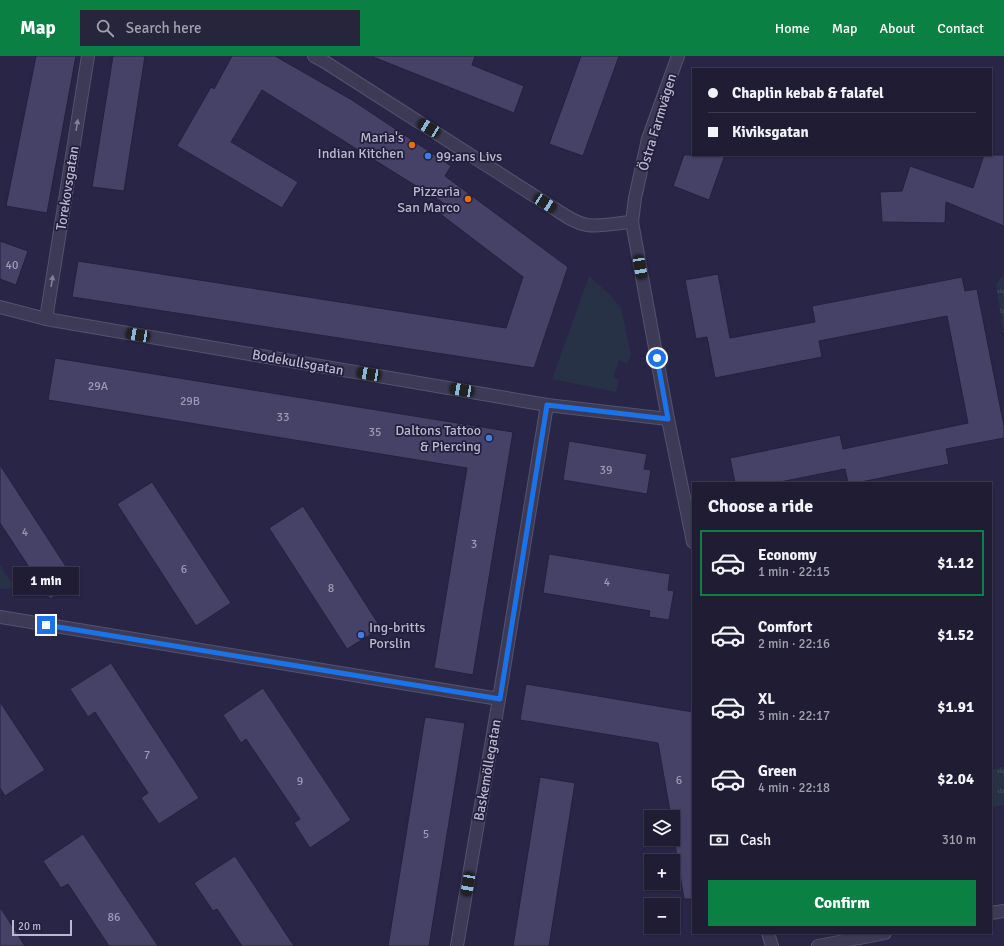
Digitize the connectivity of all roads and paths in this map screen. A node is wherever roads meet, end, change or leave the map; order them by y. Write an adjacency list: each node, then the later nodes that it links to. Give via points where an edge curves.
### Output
1 (88, 56): 6 (street, Torekovsgatan, one-way to 1)
2 (314, 56): 4 (street, via 575,221 586,225)
3 (678, 56): 4 (street, Östra Farmvägen, via 648,139)
4 (632, 222): 8 (street, Östra Farmvägen)
5 (0, 307): 6 (street, Bodekullsgatan)
6 (46, 319): 7 (street, Bodekullsgatan)
7 (547, 405): 8 (street, Bodekullsgatan); 11 (street, Baskemöllegatan)
8 (668, 419): 9 (street, Östra Farmvägen)
9 (692, 537)
10 (0, 617): 11 (street)
11 (500, 699): 16 (street, Baskemöllegatan)
12 (1004, 911): 13 (street)
13 (992, 913)
14 (768, 934): 17 (street)
15 (880, 934): 18 (street)
16 (457, 946)
17 (772, 946)
18 (818, 946)

